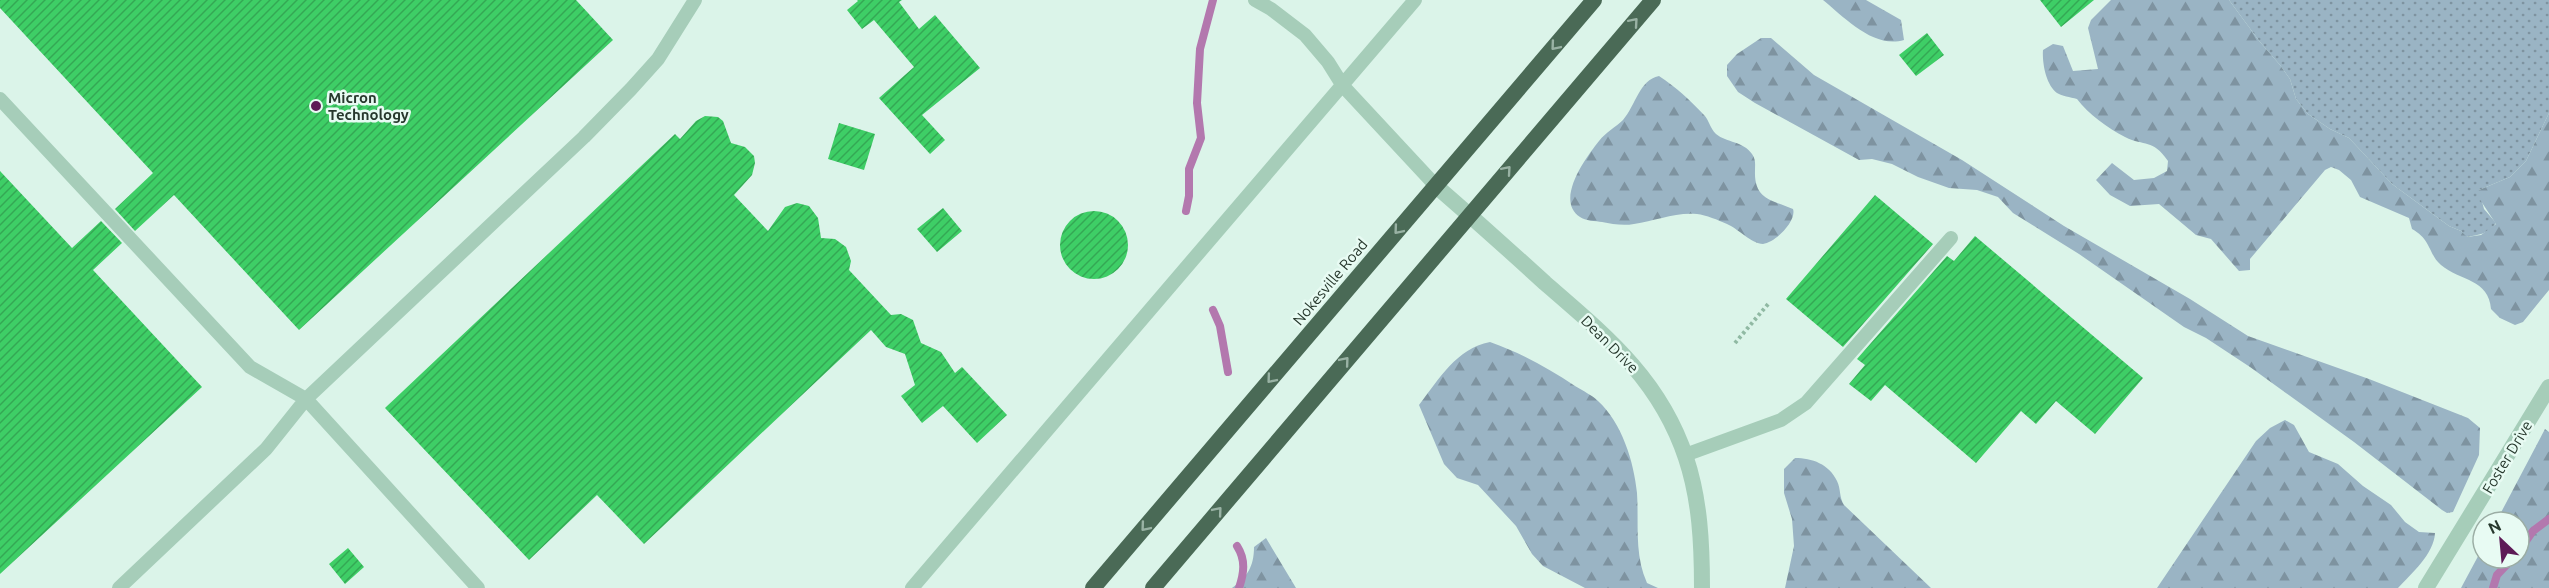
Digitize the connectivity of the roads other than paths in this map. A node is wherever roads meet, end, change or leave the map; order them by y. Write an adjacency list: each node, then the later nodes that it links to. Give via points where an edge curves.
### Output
1 (695, 0): 12 (lane, via 658,59 623,97)
2 (1255, 0): 6 (lane, via 1305,35)
3 (1415, 0): 6 (lane)
4 (1594, 0): 8 (highway, Nokesville Road, one-way to 8)
5 (1653, 0): 9 (highway, one-way to 5)
6 (1343, 87): 8 (lane); 16 (lane)
7 (0, 99): 12 (lane, via 250,367)
8 (1436, 186): 9 (street, Dean Drive); 17 (highway, Nokesville Road, one-way to 17)
9 (1469, 215): 13 (street, Dean Drive, via 1619,348 1659,400); 18 (highway, one-way to 9)
10 (1951, 238): 13 (lane, via 1806,403 1781,420)
11 (2549, 387): 20 (street, Foster Drive)
12 (306, 399): 14 (lane, via 266,449); 15 (lane)
13 (1685, 455): 19 (street, Dean Drive, via 1699,517)
14 (120, 588)
15 (478, 588)
16 (912, 588)
17 (1093, 588)
18 (1153, 588)
19 (1702, 588)
20 (2426, 588)

